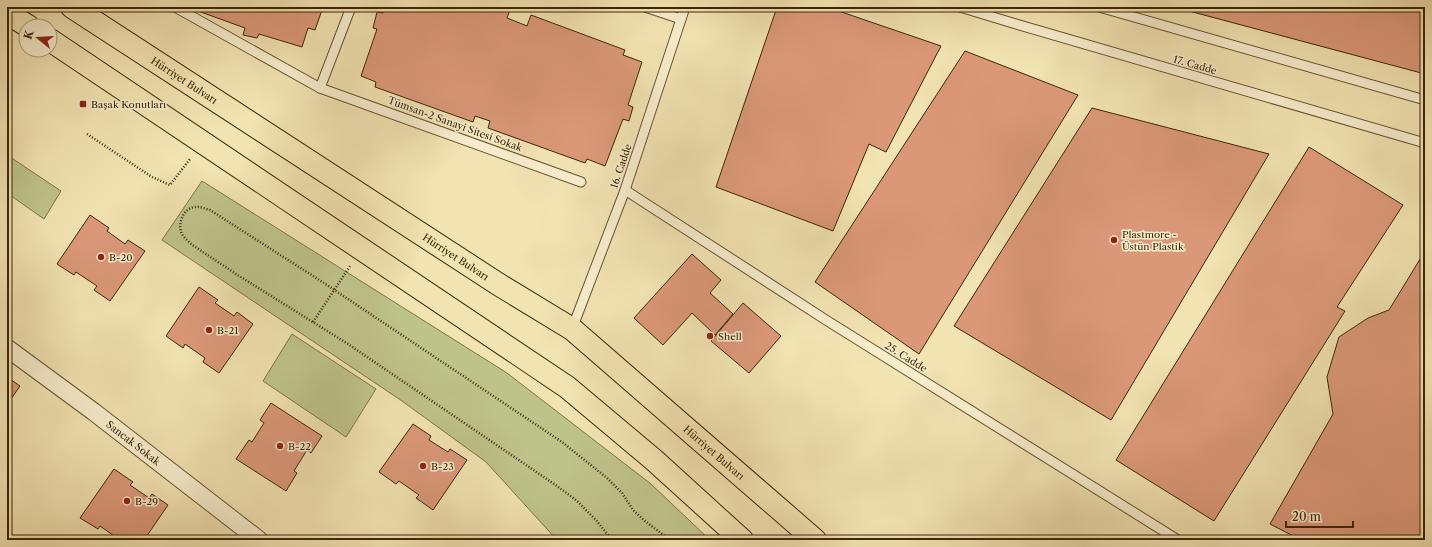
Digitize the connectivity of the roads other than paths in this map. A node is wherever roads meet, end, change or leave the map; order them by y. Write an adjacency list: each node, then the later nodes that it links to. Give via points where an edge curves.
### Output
1 (175, 7): 12 (lane, Tümsan-2 Sanayi Sitesi Sokak)
2 (350, 7): 12 (lane)
3 (645, 7): 9 (lane)
4 (685, 7): 9 (lane, 16. Cadde)
5 (960, 7): 14 (lane, 17. Cadde)
6 (1099, 7): 13 (lane)
7 (75, 8): 17 (main road, Hürriyet Bulvarı, via 498,284)
8 (7, 13): 10 (main road)
9 (681, 19): 16 (lane, 16. Cadde)
10 (18, 20)
11 (58, 45): 20 (main road, via 568,387)
12 (320, 88): 15 (lane, Tümsan-2 Sanayi Sitesi Sokak)
13 (1425, 100)
14 (1425, 143)
15 (581, 182)
16 (625, 190): 17 (lane, 16. Cadde); 22 (lane, 25. Cadde, via 826,320)
17 (572, 329): 21 (main road, Hürriyet Bulvarı)
18 (7, 348): 19 (street, Sancak Sokak)
19 (259, 540)
20 (742, 540)
21 (815, 540)
22 (1178, 540)

